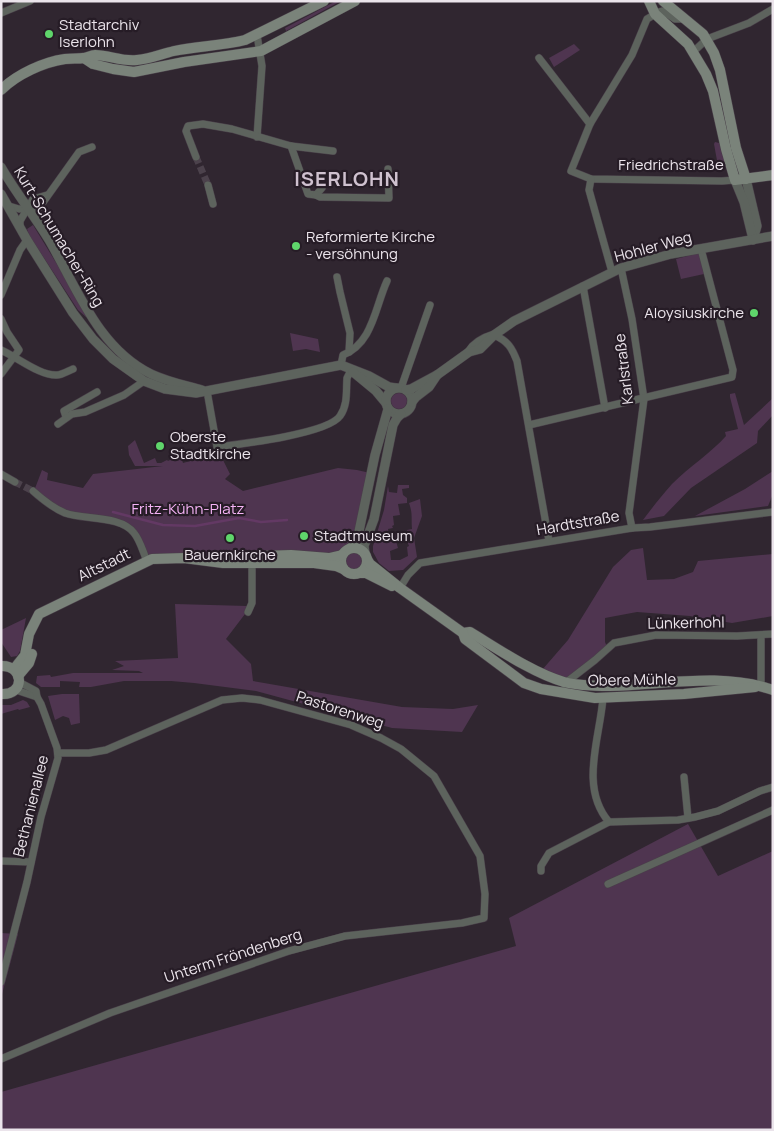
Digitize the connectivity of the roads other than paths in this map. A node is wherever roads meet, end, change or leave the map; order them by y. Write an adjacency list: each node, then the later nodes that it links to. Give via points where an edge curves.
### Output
1 (30, 1): 7 (street)
2 (324, 1): 10 (main road)
3 (355, 1): 12 (main road)
4 (650, 1): 8 (main road)
5 (663, 1): 9 (main road)
6 (773, 9): 11 (street, via 749,23)
7 (1, 13)
8 (655, 14): 9 (street, via 663,11 675,19); 13 (main road); 17 (street, via 648,19 632,55)
9 (683, 19): 11 (main road)
10 (257, 35): 12 (street); 14 (main road, via 231,44 174,51 135,61 94,55)
11 (707, 39): 13 (street); 27 (main road, via 720,70 736,148)
12 (261, 51): 14 (main road, via 134,72 93,64); 18 (street)
13 (693, 52): 28 (main road, via 713,91)
14 (84, 58): 16 (main road, via 54,62)
15 (540, 58): 17 (street)
16 (3, 86)
17 (590, 124): 26 (street, Friedrichstraße, via 571,171)
18 (257, 137): 19 (street); 22 (street, via 203,124 188,126 186,130)
19 (291, 146): 21 (street); 32 (street, via 305,190)
20 (92, 147): 35 (street, via 78,152 47,196 34,199)
21 (333, 151)
22 (196, 157)
23 (1, 167): 35 (street, Kurt-Schumacher-Ring)
24 (388, 169): 32 (street, via 389,198)
25 (773, 175): 27 (main road, Friedrichstraße)
26 (591, 179): 28 (street, Friedrichstraße); 42 (street, via 589,190)
27 (746, 179): 28 (main road, Friedrichstraße); 39 (street, via 757,226)
28 (735, 180): 39 (street)
29 (208, 185): 33 (street)
30 (322, 188): 32 (street)
31 (1, 194): 34 (street, Kurt-Schumacher-Ring)
32 (316, 195)
33 (213, 204)
34 (9, 206): 35 (street); 36 (street, Kurt-Schumacher-Ring)
35 (29, 208): 36 (street); 49 (street, Kurt-Schumacher-Ring)
36 (20, 226): 38 (street, Kurt-Schumacher-Ring)
37 (773, 236): 39 (street, Hohler Weg)
38 (27, 240): 46 (street); 51 (street, Kurt-Schumacher-Ring)
39 (753, 240): 40 (street, Hohler Weg)
40 (701, 249): 41 (street, Hohler Weg); 65 (street, via 732,377)
41 (621, 268): 42 (street, Hohler Weg); 65 (street, Karlstraße)
42 (612, 272): 45 (street, Hohler Weg)
43 (337, 277): 55 (street, via 350,333)
44 (387, 281): 55 (street, via 372,324)
45 (583, 286): 50 (street, Hohler Weg); 68 (street)
46 (1, 295)
47 (430, 305): 62 (street)
48 (1, 319): 56 (street, via 19,350)
49 (94, 321): 51 (street, Kurt-Schumacher-Ring); 63 (street, Kurt-Schumacher-Ring, via 120,352 149,373 169,382)
50 (506, 326): 52 (street, Hohler Weg); 53 (street)
51 (83, 327): 61 (street, Kurt-Schumacher-Ring, via 113,359)
52 (494, 335): 53 (street); 60 (street, Hohler Weg, via 480,349 469,352)
53 (505, 340): 72 (street, via 517,362)
54 (1, 350): 56 (street)
55 (349, 352): 57 (street, via 343,355)
56 (16, 356): 58 (street, via 40,371 58,375); 59 (street)
57 (347, 368): 62 (street); 63 (street, Kurt-Schumacher-Ring); 63 (street, via 345,407 336,420 320,428 265,441 217,447); 67 (street, via 376,391)
58 (72, 370)
59 (1, 374)
60 (437, 375): 62 (street, Hohler Weg, via 411,389); 66 (street, Hohler Weg)
61 (144, 381): 63 (street, Kurt-Schumacher-Ring, via 176,392); 70 (street, via 124,395)
62 (401, 389): 66 (street, via 410,394); 67 (street, via 389,393)
63 (207, 391)
64 (97, 392): 70 (street, via 64,412)
65 (644, 399): 68 (street); 77 (street, Karlstraße, via 630,513)
66 (412, 402): 69 (street, via 410,410)
67 (387, 406): 69 (street, via 396,415); 79 (street, via 358,536)
68 (605, 408): 72 (street)
69 (402, 414): 80 (street, via 393,426 374,519 364,546)
70 (66, 417): 71 (street)
71 (58, 424)
72 (529, 425): 78 (street)
73 (1, 474): 74 (street)
74 (15, 482)
75 (33, 491): 82 (street, via 65,513 127,526 134,533)
76 (773, 512): 77 (street, Hardtstraße)
77 (632, 528): 78 (street, Hardtstraße)
78 (548, 541): 85 (street, Hardtstraße, via 420,563)
79 (346, 552): 80 (main road, via 358,548); 81 (main road, Altstadt, via 329,558 291,555); 83 (main road, via 341,563)
80 (366, 556): 84 (main road, via 366,566); 85 (main road, Obere Mühle)
81 (252, 560): 82 (main road, Altstadt, via 164,558); 83 (main road, Altstadt, via 314,563); 86 (street, via 252,603)
82 (147, 561): 90 (main road, Altstadt, via 41,613 33,628 31,657 26,667)
83 (343, 569): 84 (main road, via 351,574)
84 (361, 572): 85 (main road, Obere Mühle)
85 (400, 588): 87 (main road, Obere Mühle)
86 (248, 612)
87 (464, 633): 93 (main road, Obere Mühle, via 470,632); 93 (main road, Obere Mühle, via 465,639 524,683 541,690)
88 (773, 634): 89 (street, Lünkerhohl)
89 (761, 635): 92 (street); 93 (street, Lünkerhohl, via 656,635 614,642)
90 (11, 673): 95 (main road, via 10,694); 97 (street, Bethanienallee, via 37,697)
91 (773, 685): 92 (street)
92 (761, 686): 93 (main road, Obere Mühle, via 736,681); 94 (main road, Obere Mühle); 96 (main road, Obere Mühle)
93 (563, 688): 96 (main road, Obere Mühle)
94 (773, 690)
95 (1, 694)
96 (603, 698): 102 (street, via 592,767 599,808)
97 (58, 753): 104 (street, Bethanienallee); 107 (street, Pastorenweg, via 110,749 222,700 242,698 351,725 401,749 434,776 480,856 485,894)
98 (684, 777): 101 (street)
99 (773, 787): 101 (street, via 718,810)
100 (773, 810): 106 (street)
101 (688, 818): 102 (street)
102 (609, 822): 105 (street, via 549,853)
103 (1, 861): 104 (street)
104 (31, 862): 108 (street, Bethanienallee)
105 (541, 871)
106 (608, 884)
107 (484, 918): 109 (street, Unterm Fröndenberg, via 345,936 298,949 110,1013)
108 (1, 982)
109 (1, 1059)

